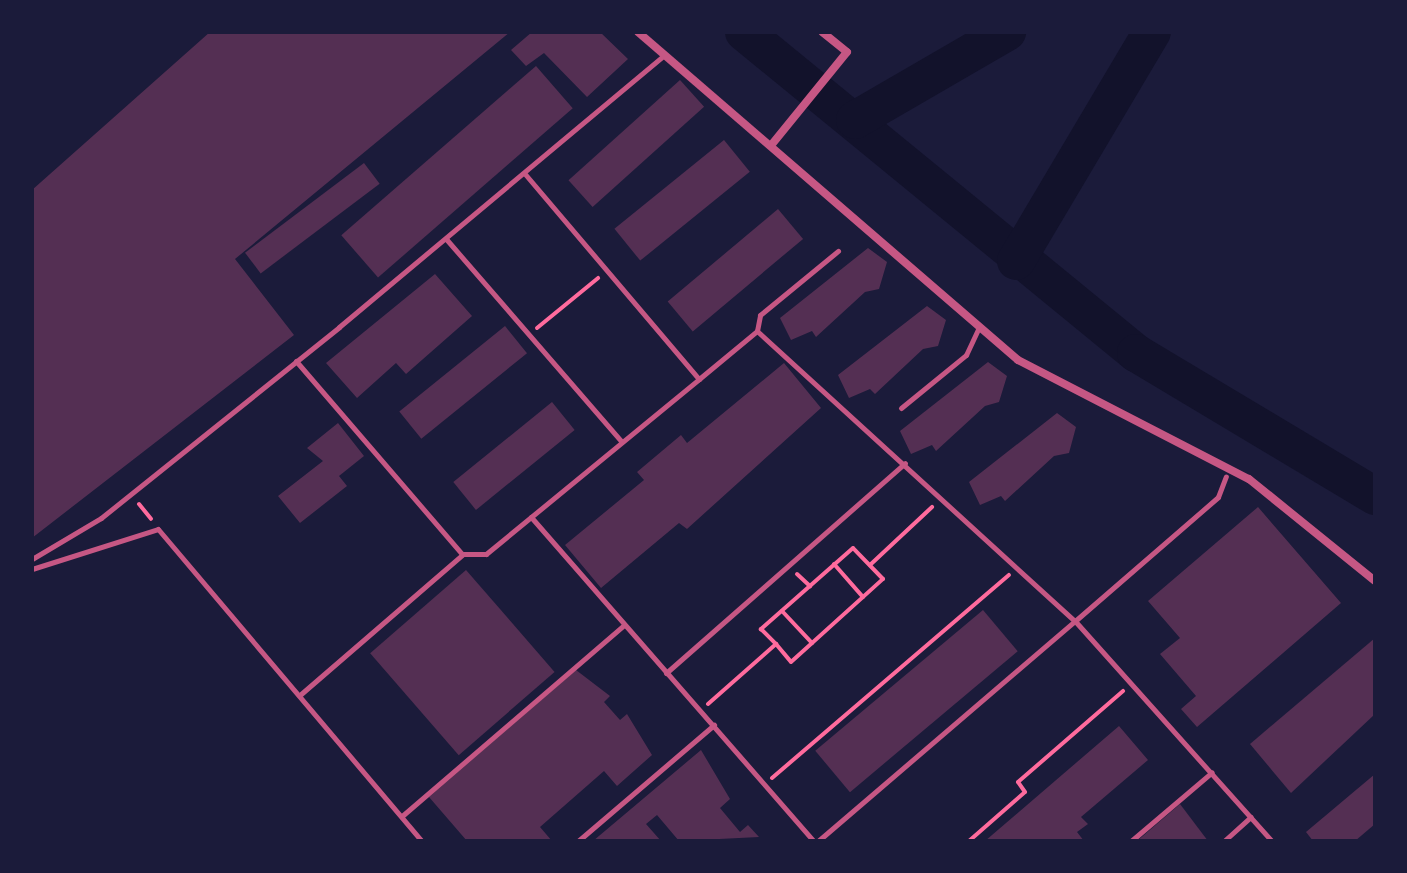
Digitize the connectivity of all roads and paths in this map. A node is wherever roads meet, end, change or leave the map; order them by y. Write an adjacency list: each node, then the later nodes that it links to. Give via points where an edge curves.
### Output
1 (638, 32): 3 (street)
2 (822, 32): 4 (street, via 847,52)
3 (666, 54): 4 (street); 5 (lane)
4 (773, 143): 9 (street)
5 (525, 174): 6 (lane); 8 (lane)
6 (447, 240): 11 (lane); 12 (lane)
7 (838, 251): 10 (lane, via 760,315)
8 (607, 270): 11 (path); 13 (lane)
9 (978, 329): 14 (lane, via 966,355); 28 (street, via 1064,387 1249,479 1286,503)
10 (757, 331): 13 (lane); 16 (lane)
11 (529, 335): 15 (lane)
12 (296, 361): 18 (lane); 22 (lane)
13 (699, 379): 15 (lane)
14 (901, 408)
15 (622, 442): 20 (lane)
16 (905, 463): 19 (lane); 35 (lane)
17 (1226, 476): 31 (lane, via 1218,497)
18 (130, 493): 21 (path); 23 (lane)
19 (943, 497): 25 (path); 26 (lane)
20 (531, 517): 22 (lane, via 486,554); 32 (lane)
21 (158, 529): 27 (lane); 37 (lane)
22 (463, 554): 37 (lane)
23 (32, 559)
24 (834, 564): 25 (path, via 853,548); 29 (path); 30 (path)
25 (870, 565): 29 (path, via 883,579)
26 (1019, 566): 31 (lane); 41 (path)
27 (32, 569)
28 (1375, 581)
29 (863, 597): 33 (path)
30 (782, 611): 33 (path); 34 (path, via 761,629)
31 (1075, 621): 36 (lane); 46 (lane)
32 (624, 625): 35 (lane); 42 (lane)
33 (812, 643): 34 (path, via 791,662)
34 (776, 644): 38 (path)
35 (666, 673): 38 (lane)
36 (1133, 683): 40 (lane); 47 (path, via 1018,782 1025,792)
37 (301, 694): 42 (lane)
38 (701, 711): 39 (lane)
39 (714, 725): 41 (lane); 45 (lane)
40 (1212, 772): 43 (lane); 48 (lane)
41 (765, 784): 46 (lane)
42 (402, 816): 44 (lane)
43 (1251, 817): 49 (lane); 50 (lane)
44 (422, 841)
45 (578, 841)
46 (816, 841)
47 (969, 841)
48 (1131, 841)
49 (1224, 841)
50 (1272, 841)

